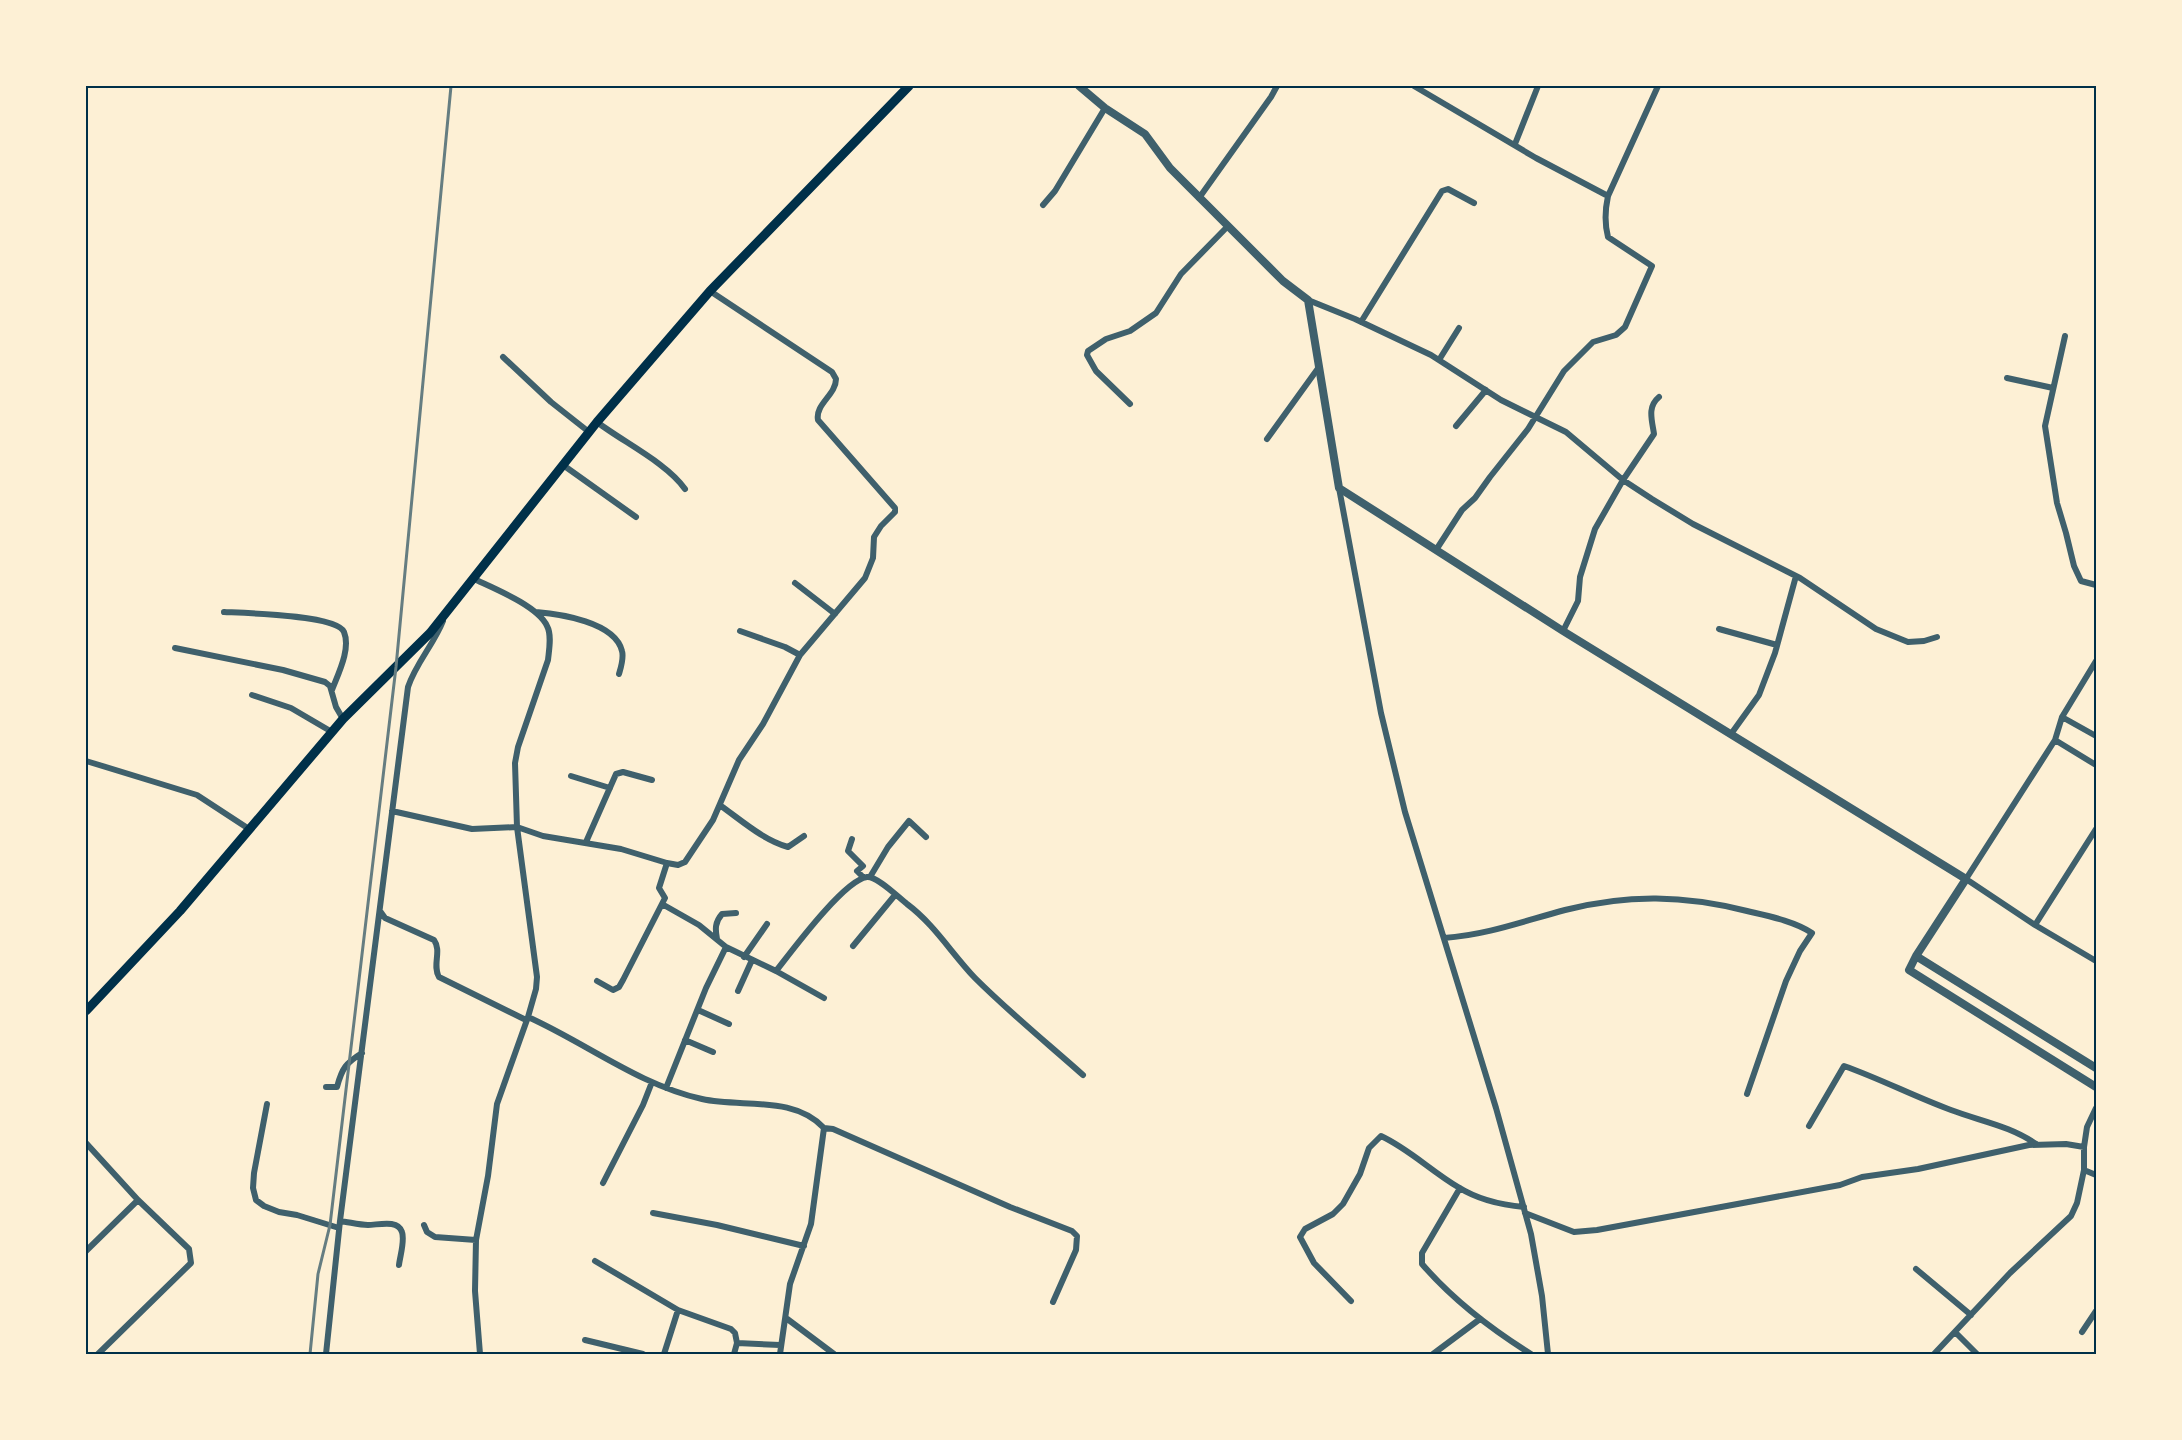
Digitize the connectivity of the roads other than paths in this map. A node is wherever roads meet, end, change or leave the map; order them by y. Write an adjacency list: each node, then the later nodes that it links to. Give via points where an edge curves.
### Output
1 (909, 86): 14 (main road)
2 (1079, 86): 7 (street)
3 (1277, 86): 10 (street)
4 (1414, 86): 8 (street)
5 (1538, 86): 8 (street)
6 (1658, 86): 9 (street)
7 (1105, 108): 10 (street, via 1145,134); 12 (street)
8 (1515, 144): 9 (street)
9 (1608, 196): 27 (street, via 1608,237 1652,266 1624,327 1616,335 1593,342 1564,371)
10 (1199, 198): 13 (street)
11 (1474, 203): 16 (street, via 1448,189 1442,190)
12 (1043, 205)
13 (1228, 226): 15 (street, via 1283,281); 26 (street, via 1181,274 1156,313 1088,351 1096,371)
14 (710, 291): 28 (main road); 45 (street, via 832,372 836,383 820,407 818,420 895,508 896,512 874,537 873,558 865,578)
15 (1308, 300): 16 (street); 21 (street)
16 (1361, 322): 20 (street)
17 (1459, 328): 20 (street)
18 (2065, 336): 23 (street)
19 (502, 357): 30 (street)
20 (1439, 360): 24 (street)
21 (1319, 366): 31 (street); 34 (street)
22 (2007, 378): 23 (street)
23 (2053, 388): 41 (street, via 2045,426 2056,503 2081,581)
24 (1486, 390): 27 (street); 29 (street)
25 (1659, 397): 33 (street, via 1650,413 1654,434)
26 (1130, 404)
27 (1535, 417): 33 (street, via 1566,432); 37 (street, via 1462,510)
28 (597, 422): 30 (main road); 35 (street)
29 (1456, 426)
30 (589, 432): 32 (main road)
31 (1266, 439)
32 (563, 465): 36 (street); 39 (main road)
33 (1623, 480): 38 (street, via 1693,524); 48 (street, via 1595,529 1580,577 1578,601)
34 (1339, 488): 37 (street); 86 (street, via 1384,724 1405,812)
35 (686, 489)
36 (636, 517)
37 (1437, 550): 48 (street)
38 (1796, 576): 49 (street, via 1893,637 1908,642); 50 (street)
39 (474, 579): 42 (main road); 44 (street)
40 (795, 583): 45 (street)
41 (2097, 585)
42 (448, 609): 58 (main road, via 430,633); 69 (street, via 408,687)
43 (224, 612): 55 (street, via 306,618 339,626 346,640)
44 (536, 612): 54 (street, via 571,616 612,633 622,651); 70 (street, via 547,626 550,645 515,763)
45 (835, 614): 52 (street)
46 (1719, 629): 50 (street)
47 (740, 631): 52 (street)
48 (1563, 631): 60 (street)
49 (1937, 637)
50 (1777, 645): 60 (street, via 1759,694)
51 (175, 648): 55 (street, via 303,675 329,684)
52 (800, 655): 68 (street, via 739,760)
53 (2097, 661): 57 (street)
54 (620, 674)
55 (332, 691): 58 (street)
56 (252, 695): 59 (street, via 291,708)
57 (2062, 717): 61 (street); 62 (street)
58 (343, 719): 59 (main road)
59 (332, 732): 71 (main road)
60 (1731, 734): 79 (street)
61 (2097, 736)
62 (2055, 740): 64 (street); 79 (street)
63 (86, 761): 71 (street, via 197,795)
64 (2097, 765)
65 (571, 776): 67 (street)
66 (652, 780): 67 (street, via 619,772)
67 (610, 788): 76 (street)
68 (721, 806): 73 (street, via 781,845 788,847); 77 (street, via 684,862)
69 (392, 811): 70 (street, via 471,829); 82 (street)
70 (517, 827): 76 (street, via 543,836); 100 (street, via 537,977)
71 (249, 829): 99 (main road, via 180,911)
72 (2097, 829): 85 (street)
73 (804, 836)
74 (926, 837): 78 (street, via 909,821)
75 (852, 839): 78 (street, via 848,851 863,866 857,871)
76 (586, 842): 77 (street)
77 (667, 863): 81 (street, via 658,888 665,898)
78 (867, 877): 80 (street, via 878,880); 94 (street, via 843,893 810,926)
79 (1966, 879): 85 (street); 90 (street)
80 (895, 895): 89 (street); 106 (street, via 911,907 1006,1009)
81 (662, 904): 87 (street); 95 (street, via 619,987 613,990)
82 (379, 910): 100 (street, via 385,918 434,940 439,977); 104 (street)
83 (736, 913): 87 (street, via 722,914 717,919)
84 (767, 924): 91 (street)
85 (2035, 925): 93 (street)
86 (1444, 938): 111 (street, via 1473,936 1565,910 1636,897 1720,904 1807,930 1812,933 1786,981); 124 (street)
87 (717, 940): 88 (street)
88 (726, 946): 91 (street); 98 (street)
89 (853, 946)
90 (1916, 956): 105 (street); 108 (street, via 1909,970)
91 (744, 957): 92 (street)
92 (752, 960): 94 (street); 96 (street)
93 (2097, 961)
94 (776, 971): 97 (street)
95 (597, 981)
96 (738, 991)
97 (824, 998)
98 (698, 1010): 101 (street); 102 (street)
99 (86, 1011)
100 (527, 1019): 107 (street); 128 (street, via 497,1104)
101 (729, 1024)
102 (685, 1040): 103 (street); 110 (street)
103 (713, 1052)
104 (362, 1053): 109 (street, via 342,1070 337,1087); 126 (street)
105 (2097, 1068)
106 (1083, 1075)
107 (652, 1082): 110 (street); 121 (street, via 644,1106)
108 (2097, 1087)
109 (326, 1088)
110 (666, 1088): 115 (street, via 705,1100 790,1109 816,1119)
111 (1747, 1094)
112 (267, 1104): 126 (street, via 254,1173 256,1200 279,1212)
113 (2097, 1108): 118 (street, via 2089,1121)
114 (1809, 1126): 117 (street, via 1844,1066 1952,1111 2022,1133)
115 (824, 1128): 129 (street, via 812,1224); 135 (street, via 1072,1231 1077,1236 1076,1250)
116 (86, 1143): 123 (street)
117 (2036, 1144): 118 (street); 124 (street, via 1597,1230 1574,1232)
118 (2084, 1147): 119 (street)
119 (2084, 1170): 120 (street); 138 (street, via 2071,1216)
120 (2097, 1175)
121 (603, 1183)
122 (1460, 1188): 124 (street); 134 (street, via 1381,1136 1369,1148 1357,1181 1343,1204 1305,1229 1300,1237 1314,1263); 140 (street, via 1421,1258 1431,1274)
123 (138, 1200): 130 (street); 146 (street, via 189,1249 191,1263)
124 (1524, 1210): 156 (street, via 1542,1296)
125 (653, 1213): 129 (street)
126 (339, 1225): 132 (street, via 399,1227); 147 (street)
127 (424, 1225): 128 (street, via 435,1237)
128 (476, 1240): 148 (street)
129 (804, 1246): 139 (street, via 790,1284)
130 (86, 1251)
131 (595, 1261): 136 (street)
132 (399, 1265)
133 (1916, 1269): 138 (street)
134 (1351, 1301)
135 (1053, 1302)
136 (678, 1310): 144 (street, via 730,1329); 150 (street)
137 (2097, 1311): 142 (street)
138 (1971, 1315): 141 (street)
139 (786, 1318): 145 (street); 153 (street)
140 (1480, 1319): 154 (street); 155 (street)
141 (1955, 1332): 157 (street); 158 (street)
142 (2082, 1332)
143 (585, 1340): 149 (street)
144 (737, 1343): 145 (street); 151 (street)
145 (780, 1345): 152 (street)
146 (98, 1354)
147 (326, 1354)
148 (480, 1354)
149 (643, 1354)
150 (664, 1354)
151 (734, 1354)
152 (780, 1354)
153 (834, 1354)
154 (1433, 1354)
155 (1531, 1354)
156 (1548, 1354)
157 (1934, 1354)
158 (1977, 1354)

